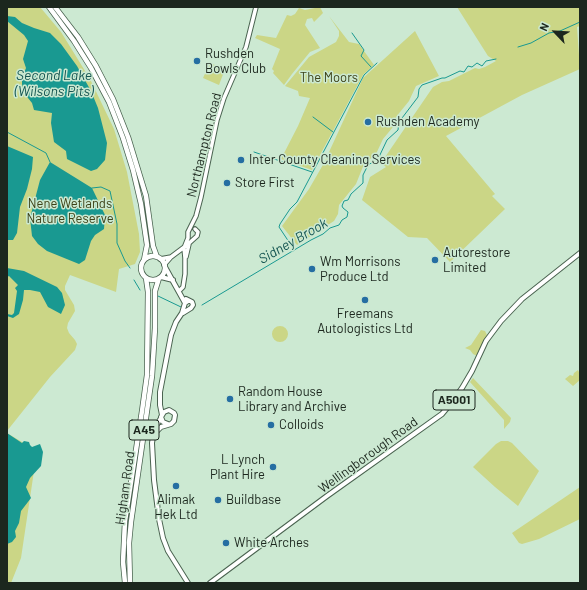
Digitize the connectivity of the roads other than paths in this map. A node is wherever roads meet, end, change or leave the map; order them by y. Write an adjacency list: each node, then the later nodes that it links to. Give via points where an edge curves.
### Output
1 (49, 7): 15 (highway, via 91,68 109,102 123,138 143,217 147,245)
2 (55, 7): 13 (highway, via 78,37 113,99 146,196 153,246)
3 (256, 7): 4 (main road, Northampton Road, via 246,47 221,106)
4 (195, 220): 5 (main road, Northampton Road); 6 (main road, Northampton Road)
5 (190, 229): 6 (main road); 7 (main road)
6 (195, 229): 8 (main road, via 198,233)
7 (189, 235): 8 (main road); 10 (main road)
8 (194, 238): 9 (main road)
9 (190, 243): 10 (main road); 14 (main road)
10 (184, 248): 12 (main road); 14 (main road)
11 (580, 253): 29 (main road, Wellingborough Road / A5001, via 522,299 501,321 486,341 462,388 442,414)
12 (171, 257): 13 (main road); 16 (main road)
13 (159, 258): 15 (highway, via 152,256); 16 (highway)
14 (186, 258): 20 (main road)
15 (144, 260): 17 (highway, via 141,268)
16 (164, 266): 18 (highway); 19 (main road)
17 (146, 278): 18 (highway); 27 (highway, Higham Road / A45, via 147,375 125,521)
18 (160, 278): 19 (main road); 28 (highway, Higham Road / A45, via 155,291 152,376 131,522)
19 (173, 280): 20 (main road)
20 (180, 293): 21 (main road, via 187,304 171,335)
21 (160, 401): 22 (main road); 23 (main road)
22 (169, 410): 23 (main road, via 164,412); 24 (main road, via 174,412 176,418 173,423)
23 (162, 417): 24 (main road, via 163,422); 25 (main road)
24 (168, 424): 25 (main road)
25 (154, 434): 26 (main road, via 152,460 160,526 168,551)
26 (188, 582)
27 (124, 583)
28 (130, 583)
29 (210, 583)

